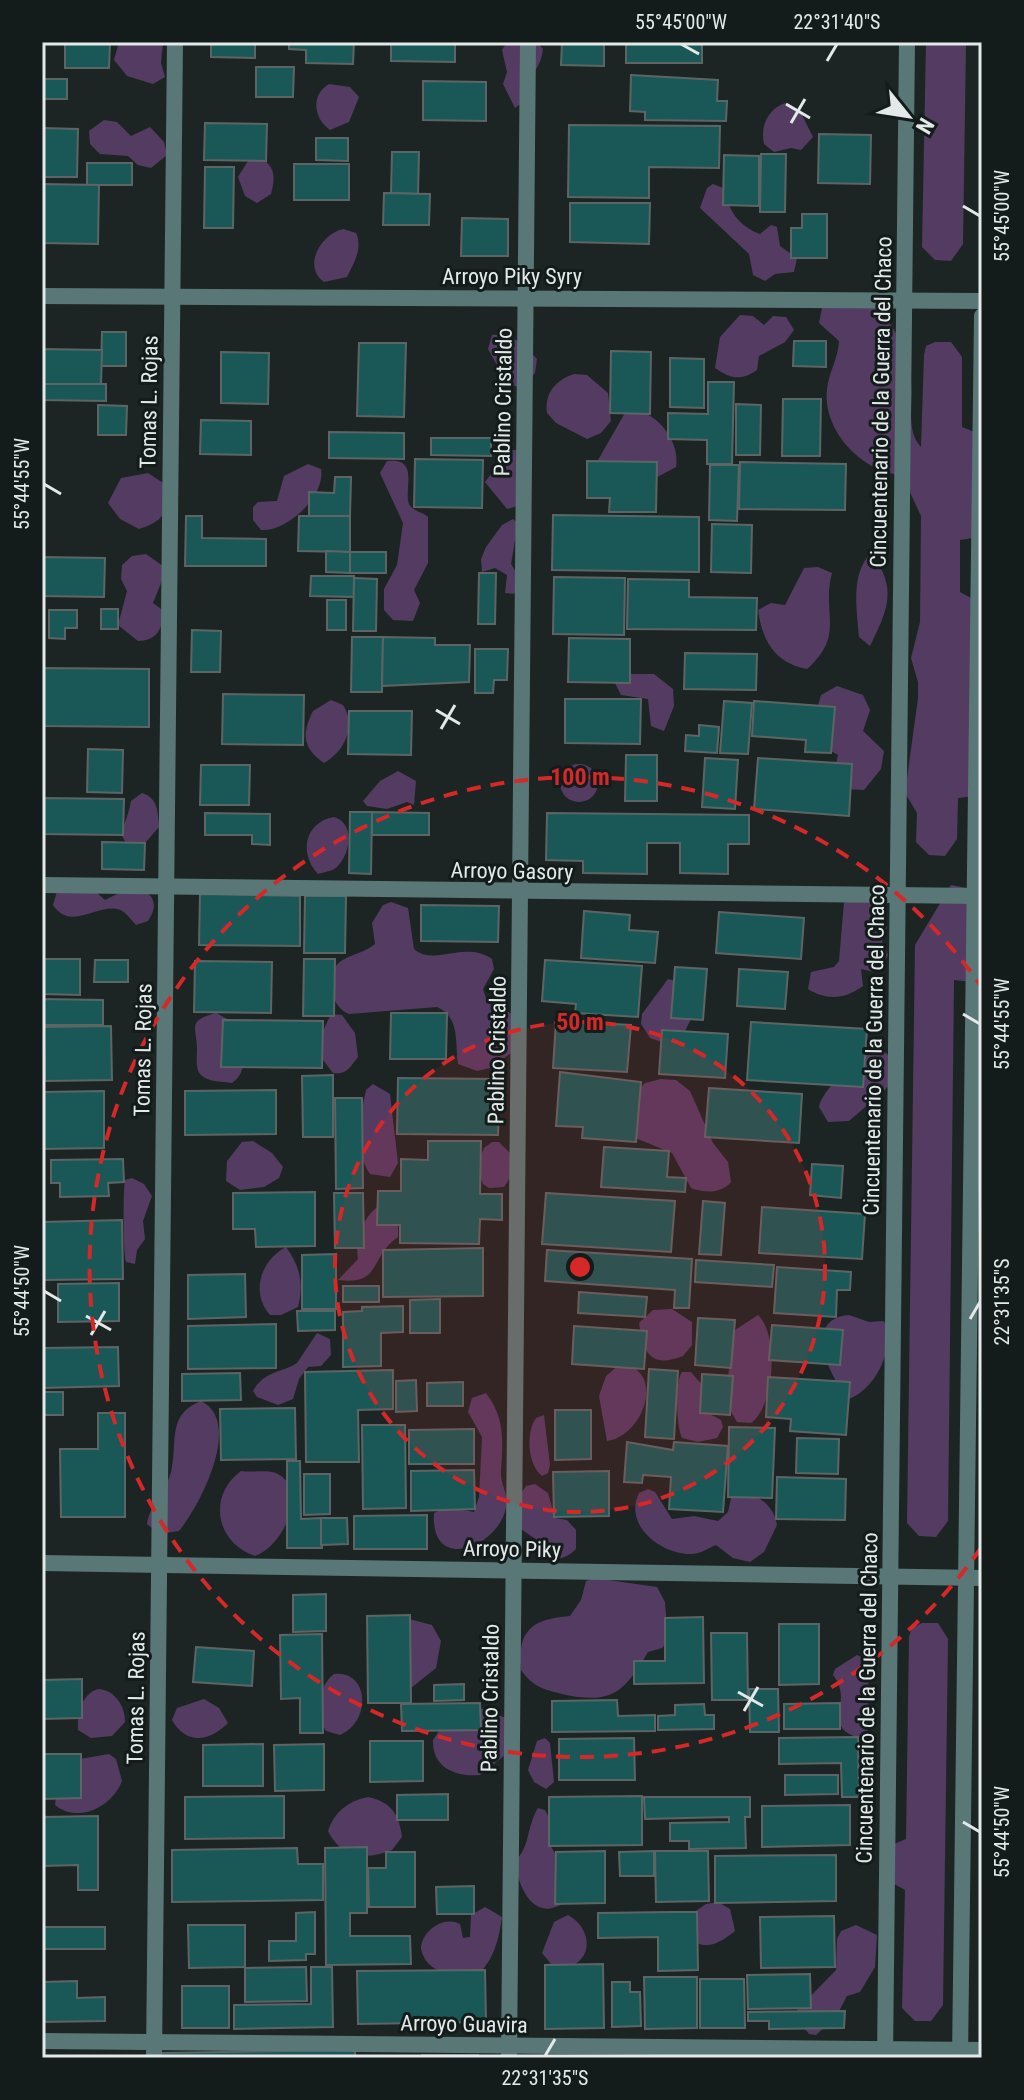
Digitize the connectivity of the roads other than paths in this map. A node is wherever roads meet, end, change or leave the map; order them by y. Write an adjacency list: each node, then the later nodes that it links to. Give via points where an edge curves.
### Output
1 (175, 42): 5 (street, Tomas L. Rojas)
2 (528, 42): 6 (street, Pablino Cristaldo)
3 (907, 42): 7 (street, Cincuentenario de la Guerra del Chaco)
4 (42, 296): 5 (street, Arroyo Piky Syry)
5 (173, 296): 6 (street, Arroyo Piky Syry); 11 (street, Tomas L. Rojas)
6 (526, 298): 7 (street, Arroyo Piky Syry); 12 (street, Pablino Cristaldo)
7 (904, 301): 8 (street, Arroyo Piky Syry); 13 (street, Cincuentenario de la Guerra del Chaco)
8 (982, 301)
9 (982, 316): 14 (street)
10 (42, 885): 11 (street, Arroyo Gasory)
11 (166, 888): 12 (street, Arroyo Gasory); 16 (street, Tomas L. Rojas)
12 (520, 894): 13 (street, Arroyo Gasory); 17 (street, Pablino Cristaldo)
13 (898, 896): 14 (street, Arroyo Gasory); 18 (street, Cincuentenario de la Guerra del Chaco)
14 (977, 896): 19 (street)
15 (42, 1563): 16 (street, Arroyo Piky)
16 (159, 1565): 17 (street, Arroyo Piky); 22 (street, Tomas L. Rojas)
17 (514, 1571): 18 (street, Arroyo Piky); 24 (street, Pablino Cristaldo)
18 (890, 1577): 19 (street, Arroyo Piky); 25 (street, Cincuentenario de la Guerra del Chaco)
19 (965, 1578): 20 (street, Arroyo Piky); 26 (street)
20 (982, 1578)
21 (42, 2041): 22 (street, Arroyo Guavira)
22 (154, 2050): 24 (street, Arroyo Guavira)
23 (982, 2050): 26 (street, Arroyo Guavira)
24 (509, 2052): 25 (street, Arroyo Guavira)
25 (885, 2054): 26 (street, Arroyo Guavira)
26 (960, 2054)

